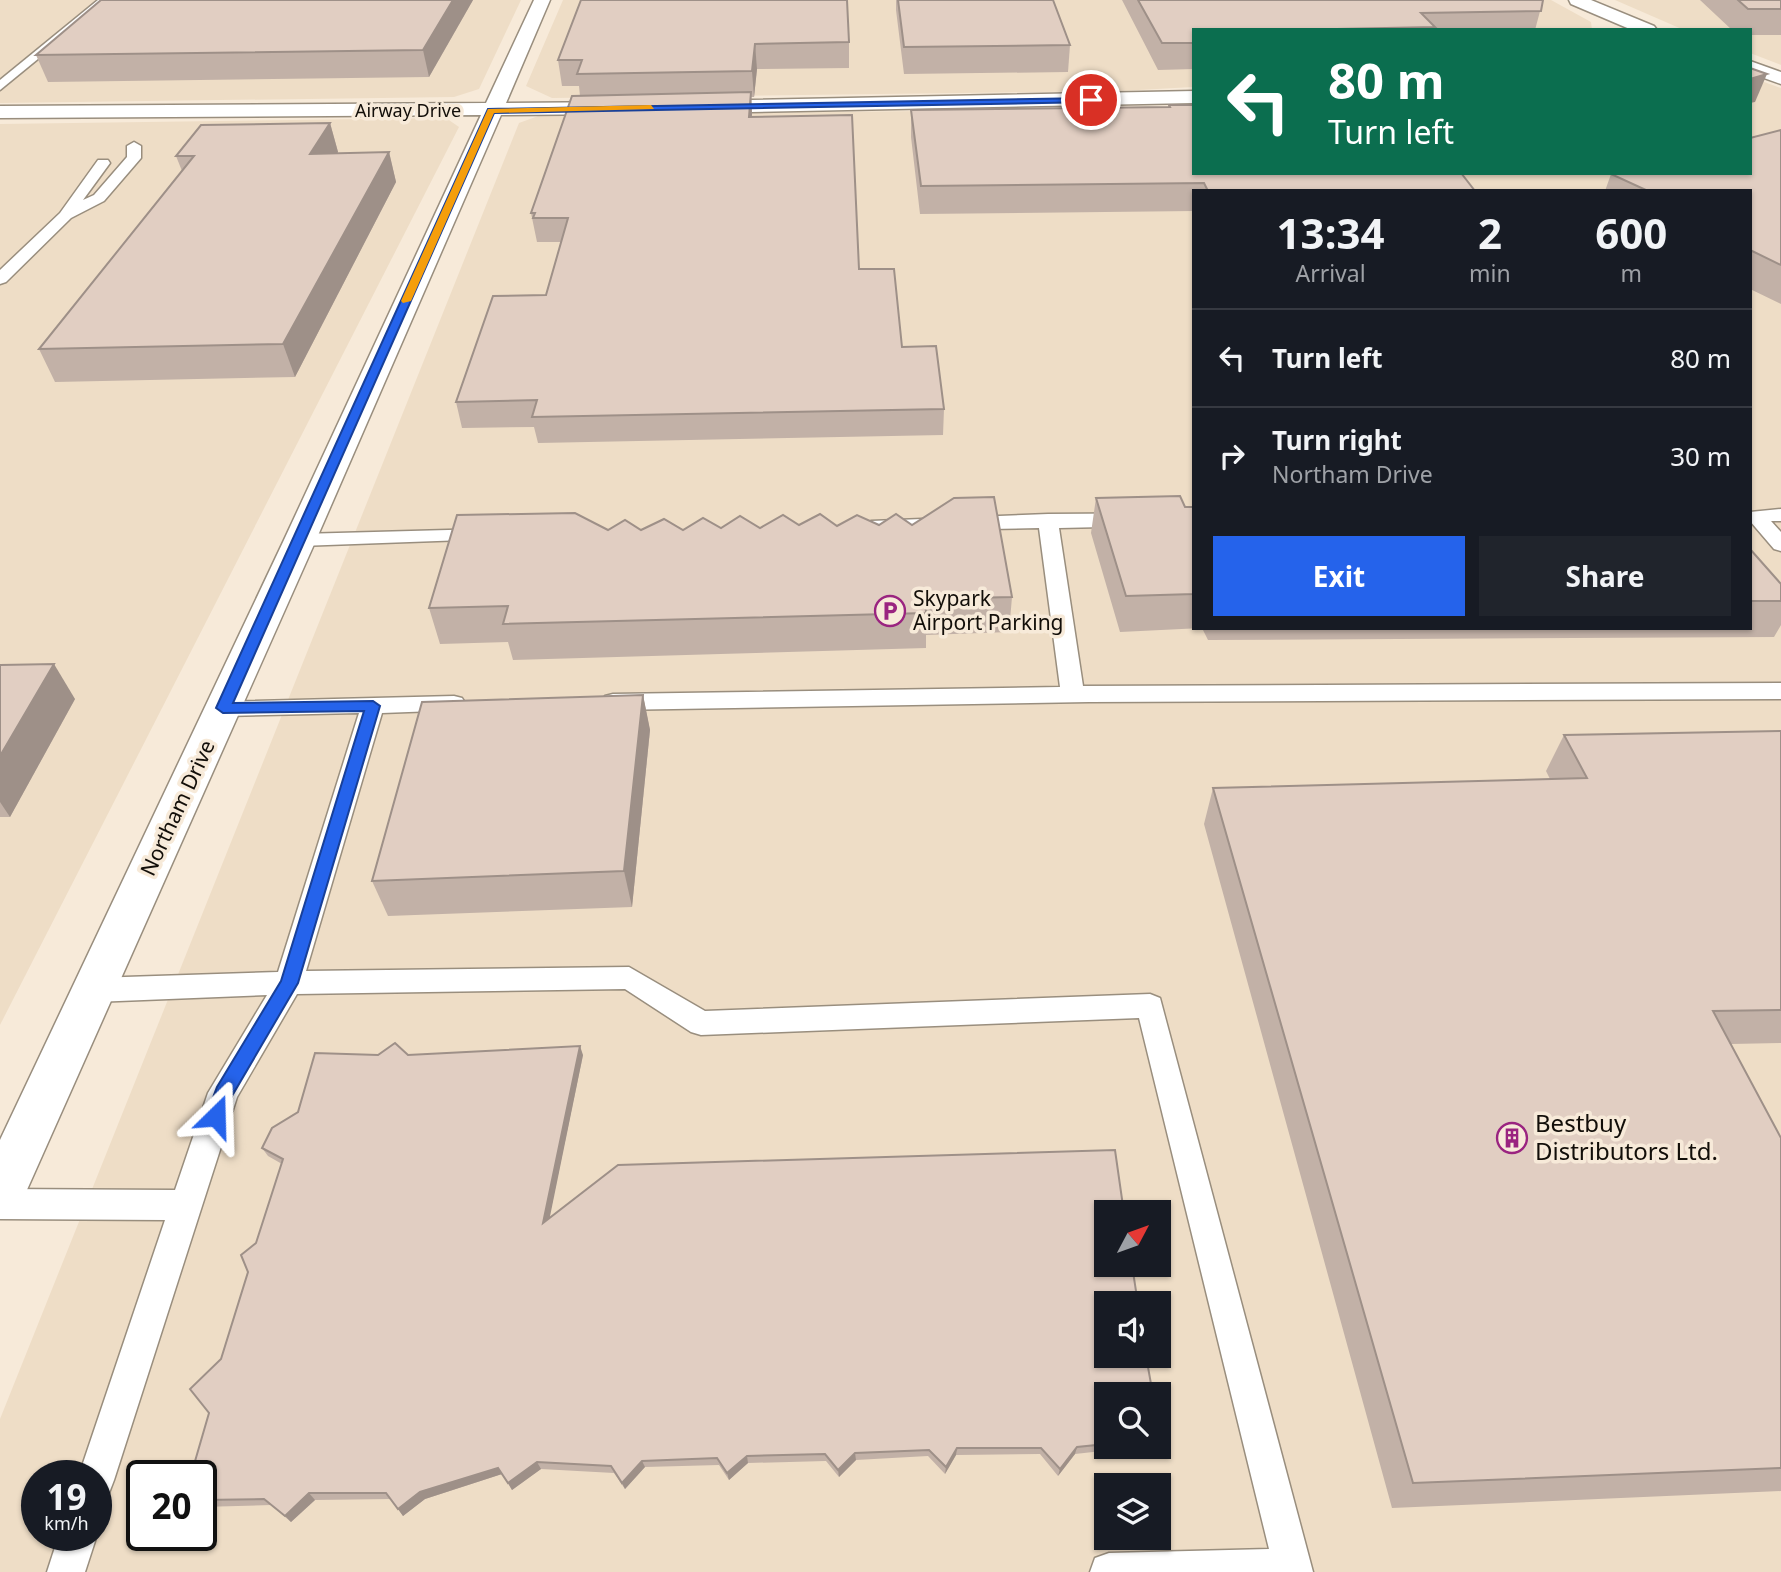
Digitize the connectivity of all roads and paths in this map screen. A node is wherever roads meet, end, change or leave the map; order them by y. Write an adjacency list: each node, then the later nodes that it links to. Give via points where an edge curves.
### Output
1 (105, 0): 7 (lane)
2 (542, 0): 11 (street, Northam Drive)
3 (1577, 0): 4 (street)
4 (1642, 28)
5 (1752, 68): 6 (street)
6 (1781, 78)
7 (0, 86)
8 (1192, 96): 9 (street)
9 (684, 107)
10 (643, 108): 11 (street, Airway Drive)
11 (491, 110): 12 (street, Airway Drive); 23 (street, Northam Drive)
12 (0, 112)
13 (134, 146): 15 (lane, via 134,158 99,198)
14 (103, 163): 15 (lane)
15 (65, 216): 16 (lane)
16 (0, 279)
17 (1781, 515): 18 (lane)
18 (1753, 516): 24 (lane)
19 (1192, 519): 20 (lane)
20 (1048, 520): 21 (lane); 26 (lane)
21 (853, 525)
22 (507, 535): 23 (lane)
23 (300, 540): 30 (street, Northam Drive)
24 (1781, 545)
25 (1781, 691): 26 (lane)
26 (1073, 695): 27 (lane)
27 (592, 702)
28 (483, 704): 29 (lane)
29 (373, 706): 30 (lane); 31 (lane)
30 (223, 708): 32 (street, Northam Drive)
31 (289, 983): 32 (lane); 35 (lane, via 223,1093); 38 (lane, via 629,978 701,1023 1150,1006)
32 (94, 990): 33 (street, Northam Drive)
33 (0, 1194)
34 (0, 1204): 35 (lane)
35 (186, 1205): 36 (lane)
36 (103, 1460)
37 (73, 1551): 39 (lane)
38 (1293, 1570): 40 (lane)
39 (66, 1572)
40 (1110, 1572)

